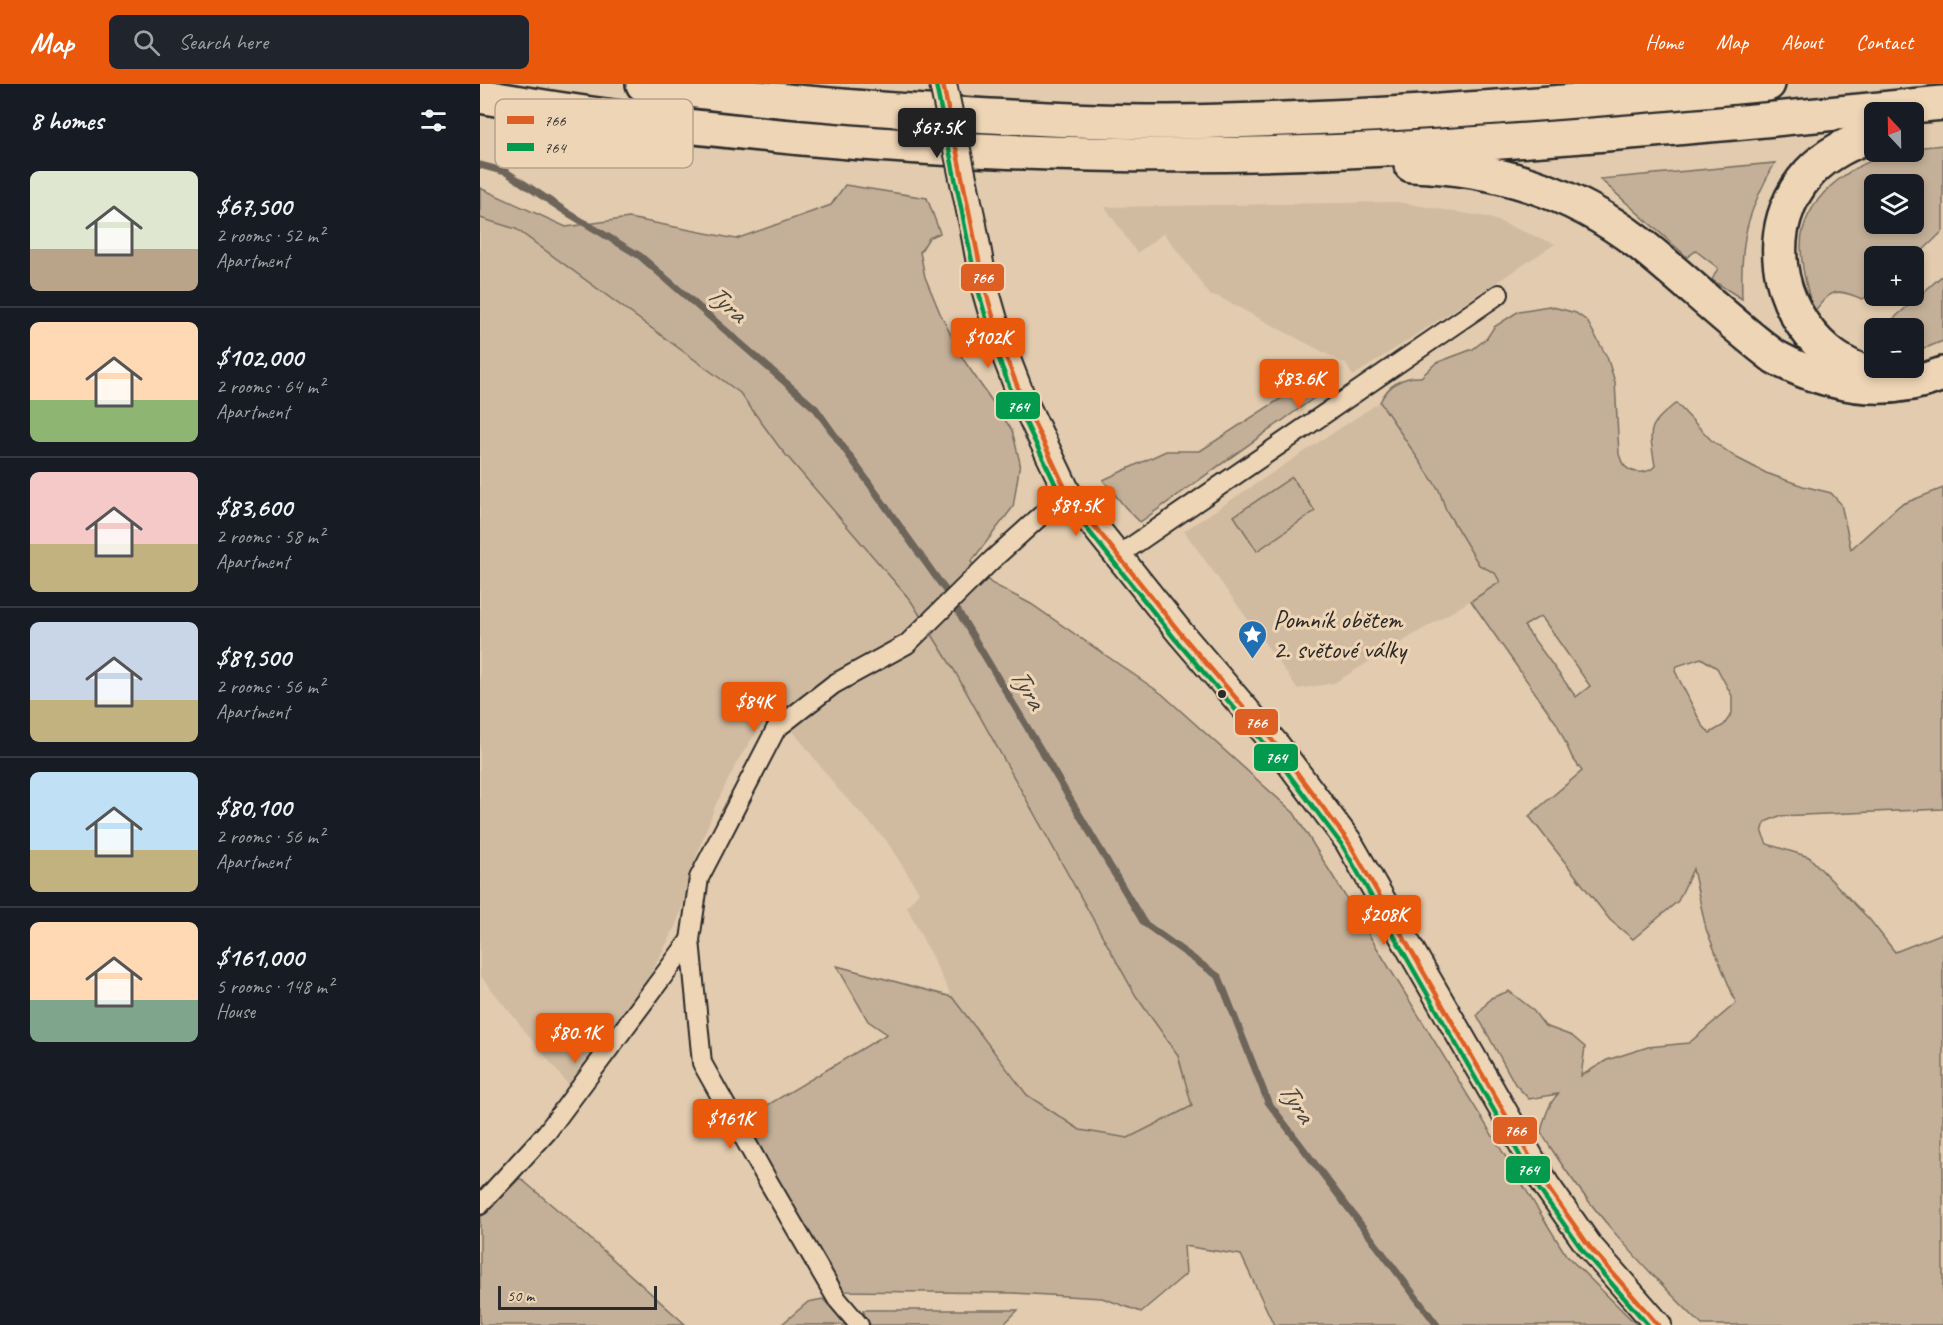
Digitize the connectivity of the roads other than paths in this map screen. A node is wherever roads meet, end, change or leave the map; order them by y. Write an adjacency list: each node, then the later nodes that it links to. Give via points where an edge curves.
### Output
1 (643, 84): 8 (highway, via 866,108 1050,120 1223,121)
2 (943, 84): 16 (street, bridge, via 984,285 1001,344)
3 (1570, 84): 8 (highway, via 1475,91)
4 (1768, 84): 8 (highway)
5 (480, 96): 6 (highway)
6 (497, 99)
7 (1943, 103): 13 (highway, via 1405,148)
8 (1395, 113)
9 (1943, 117): 10 (highway)
10 (1924, 120)
11 (693, 127): 13 (highway, via 878,144 1051,154)
12 (1864, 138): 15 (highway, via 1836,151 1798,189 1780,239 1781,276 1793,311 1808,332 1843,363 1877,377)
13 (1227, 154): 15 (highway, via 1306,169 1439,166 1524,182 1573,202 1618,228 1755,342 1796,368 1842,384 1890,386)
14 (1499, 294): 17 (street)
15 (1928, 378)
16 (1067, 492): 17 (street); 18 (street, via 907,644 834,684 776,729 699,878)
17 (1119, 555): 21 (street, via 1277,746 1348,840 1546,1185 1589,1246)
18 (690, 940): 19 (street, via 547,1132); 20 (street, via 702,1063 837,1299)
19 (480, 1205)
20 (859, 1325)
21 (1659, 1325)

